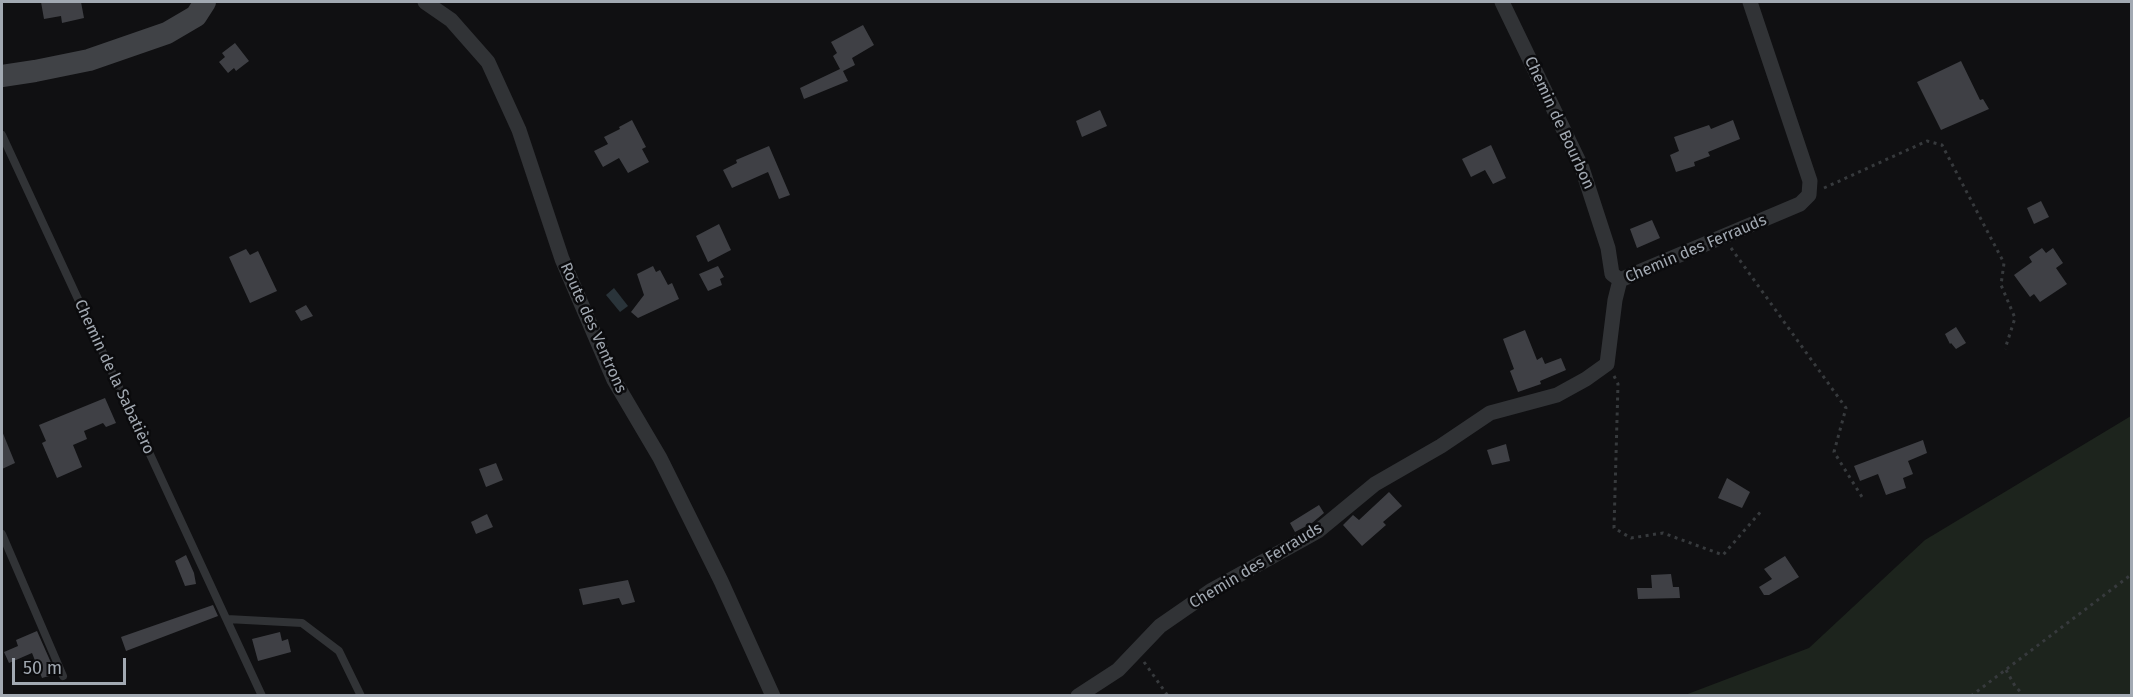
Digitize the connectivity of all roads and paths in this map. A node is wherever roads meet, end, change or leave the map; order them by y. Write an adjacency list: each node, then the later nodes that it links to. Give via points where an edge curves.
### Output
1 (205, 2): 5 (street, via 196,16 140,43 89,60)
2 (425, 2): 22 (street, Route des Ventrons, via 451,20 488,62 519,130 562,259 614,380 660,458)
3 (1502, 2): 9 (street, Chemin de Bourbon, via 1582,168 1603,229 1612,273)
4 (1750, 2): 7 (street, via 1810,181)
5 (2, 76)
6 (2, 135): 16 (lane, Chemin de la Sabatièro)
7 (1809, 195): 8 (street, Chemin des Ferrauds, via 1800,204); 10 (path, via 1927,141 1942,145 2004,263 2001,285 2015,318)
8 (1729, 235): 9 (street, Chemin des Ferrauds); 12 (path, via 1731,248 1846,408 1834,452)
9 (1620, 280): 11 (street, Chemin des Ferrauds)
10 (2005, 349)
11 (1607, 364): 13 (path, via 1618,384 1614,528 1631,538 1663,533 1723,555); 17 (street, Chemin des Ferrauds, via 1557,395 1490,413 1375,484 1318,531 1212,590 1160,626)
12 (1862, 497)
13 (1763, 509)
14 (2, 534): 19 (lane)
15 (2132, 574): 18 (path)
16 (227, 619): 20 (lane, Chemin de la Sabatièro); 21 (lane, via 302,624 339,651)
17 (1136, 651): 23 (street, Chemin des Ferrauds, via 1118,670); 24 (path)
18 (2006, 670): 25 (path); 26 (path)
19 (63, 676)
20 (262, 696)
21 (361, 696)
22 (772, 696)
23 (1078, 696)
24 (1168, 696)
25 (1971, 696)
26 (2024, 696)

